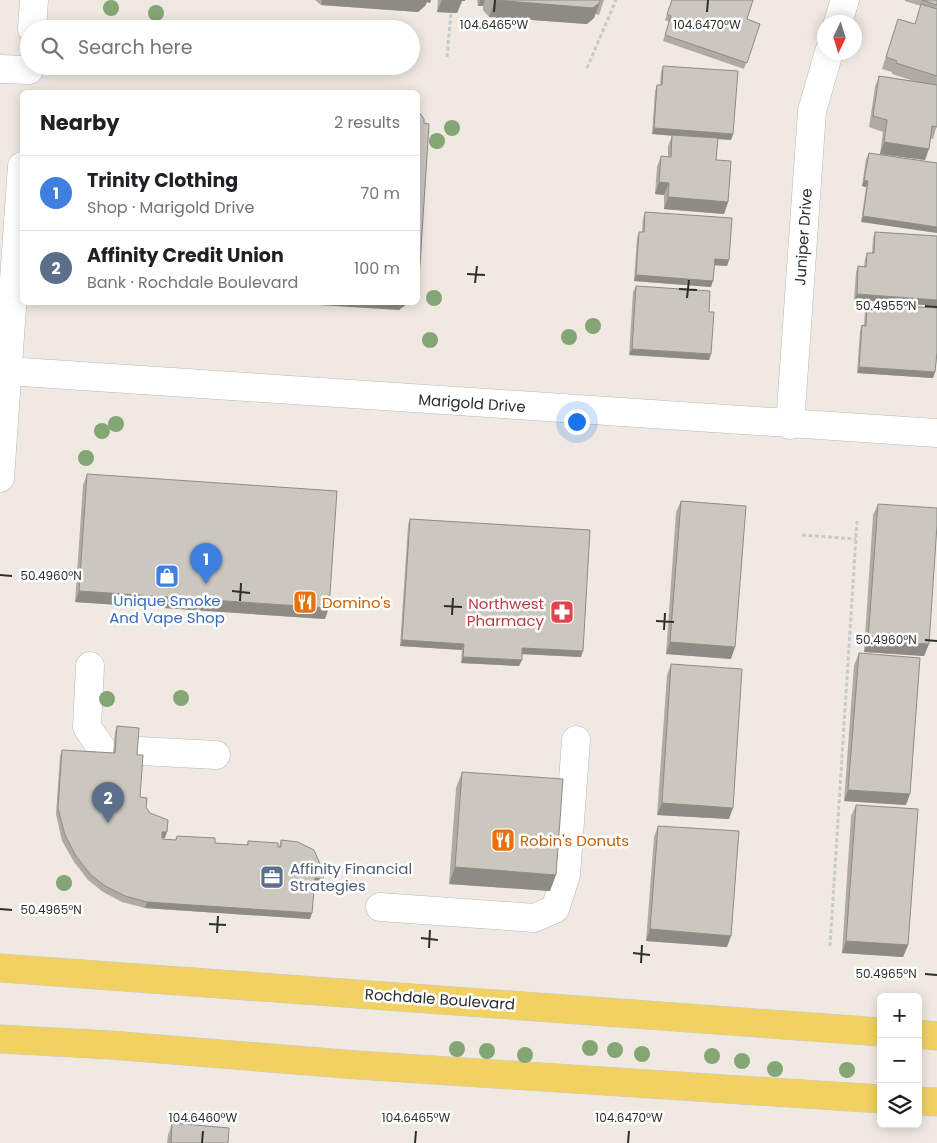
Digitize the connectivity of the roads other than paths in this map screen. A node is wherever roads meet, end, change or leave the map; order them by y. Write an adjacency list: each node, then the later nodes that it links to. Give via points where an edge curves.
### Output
1 (34, 0): 4 (street)
2 (845, 0): 3 (street)
3 (840, 15)
4 (33, 20)
5 (827, 60): 10 (street, Juniper Drive, via 812,111)
6 (0, 69): 7 (street)
7 (20, 74)
8 (20, 193): 9 (street)
9 (7, 371): 10 (street, Marigold Drive); 12 (street)
10 (790, 424): 11 (street, Marigold Drive)
11 (937, 434)
12 (0, 478)
13 (90, 666): 15 (street, via 87,727)
14 (576, 740): 18 (street, via 566,875 555,909 534,918)
15 (102, 748)
16 (140, 751): 17 (street)
17 (216, 755)
18 (380, 907)
19 (0, 968): 20 (main road, Rochdale Boulevard)
20 (877, 1032)
21 (922, 1034): 22 (main road)
22 (937, 1036)
23 (0, 1039): 24 (main road)
24 (877, 1099)
25 (922, 1101): 26 (main road)
26 (937, 1102)

